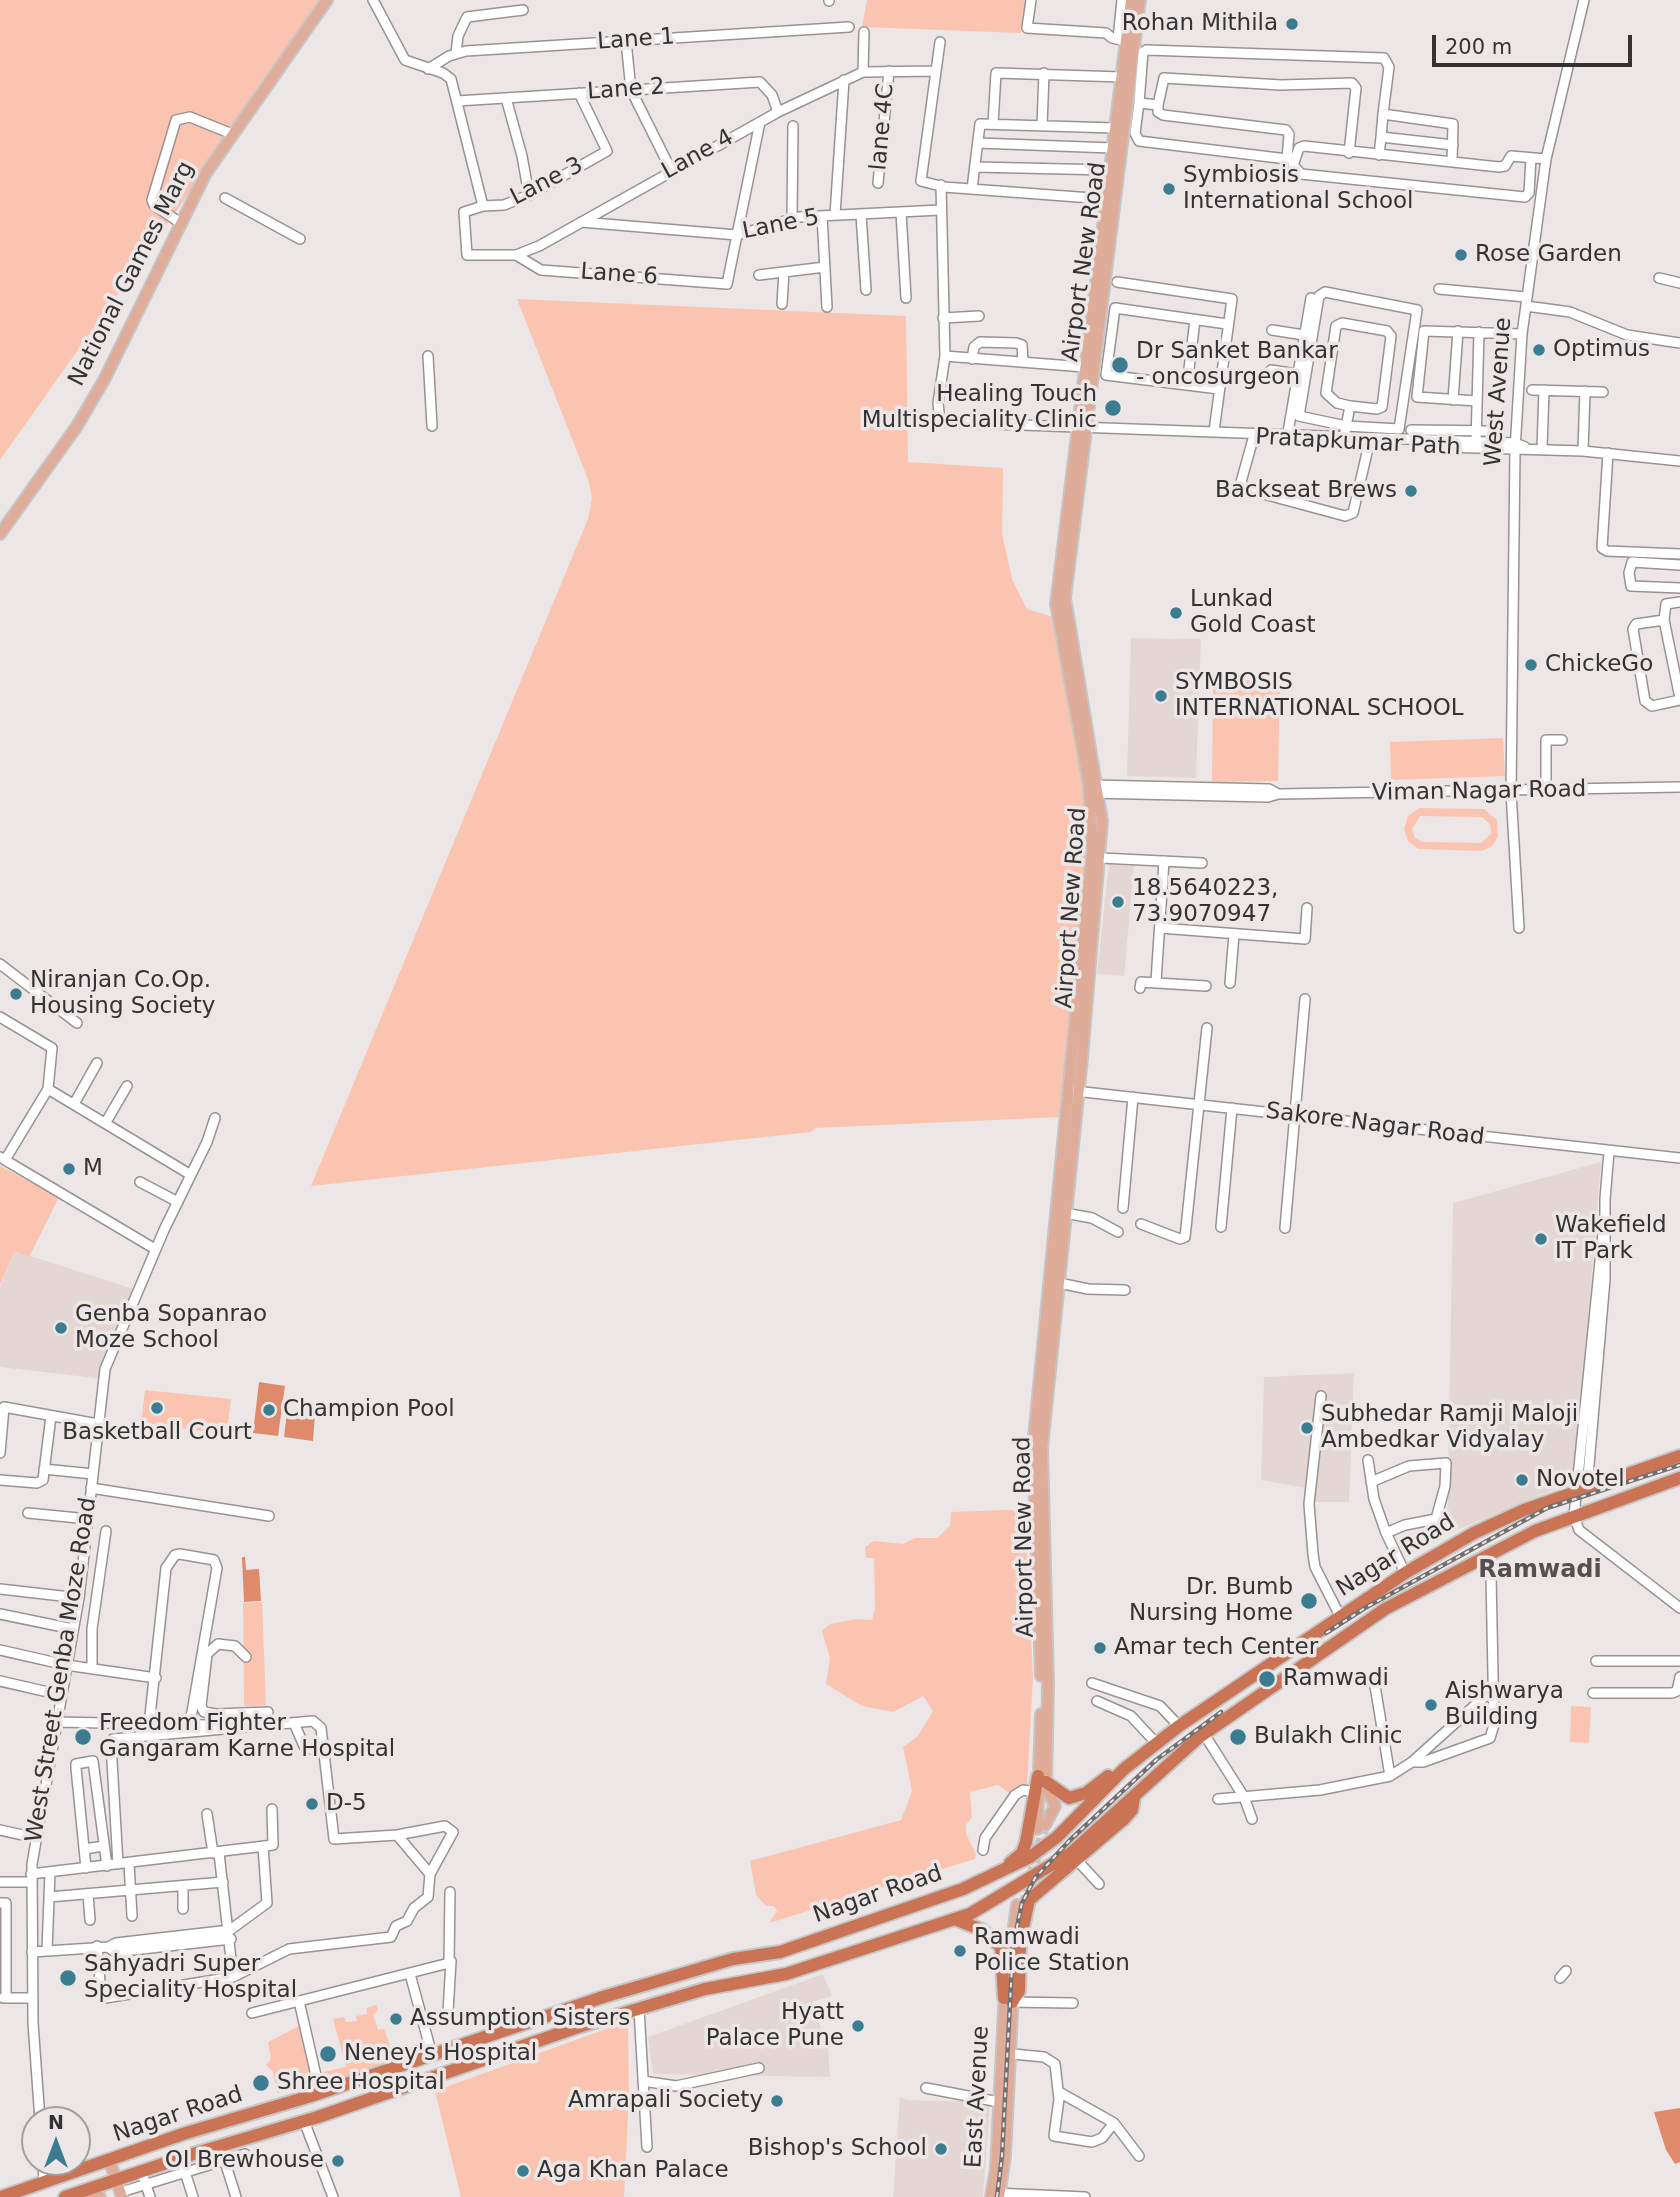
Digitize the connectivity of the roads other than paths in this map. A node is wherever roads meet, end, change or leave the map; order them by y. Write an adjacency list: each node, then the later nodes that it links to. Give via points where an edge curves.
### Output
1 (327, 0): 37 (main road, National Games Marg)
2 (373, 0): 15 (street, via 405,60)
3 (1031, 0): 11 (street, via 1027,28 1106,33)
4 (1122, 0): 11 (street)
5 (1131, 0): 11 (main road, Airport New Road)
6 (1140, 0): 110 (main road, Airport New Road)
7 (1584, 0): 45 (street, West Avenue)
8 (523, 10): 14 (street, via 467,17)
9 (849, 27): 12 (street, Lane 1)
10 (864, 32): 18 (street)
11 (1122, 40): 20 (main road, Airport New Road)
12 (626, 41): 14 (street, Lane 1); 24 (street)
13 (940, 42): 17 (street)
14 (456, 53): 15 (street, Lane 1)
15 (428, 69): 27 (street, via 451,79)
16 (888, 71): 17 (street, Lane 4); 18 (street, Lane 4); 51 (street, lane 4C)
17 (936, 71): 52 (street, via 921,181)
18 (863, 72): 21 (street, Lane 4)
19 (1044, 73): 20 (street); 33 (street, via 996,73); 35 (street)
20 (1122, 77): 36 (main road, Airport New Road)
21 (844, 80): 30 (street, Lane 4); 61 (street)
22 (1140, 87): 23 (street); 28 (street); 31 (street, via 1146,50 1384,58 1389,67)
23 (1160, 88): 29 (street); 42 (street, via 1164,78 1281,85 1352,83 1356,88)
24 (631, 90): 25 (street, Lane 2); 30 (street, Lane 2, via 760,82 772,95); 49 (street)
25 (579, 93): 26 (street, Lane 2); 54 (street, Lane 3, via 607,151)
26 (506, 98): 27 (street, Lane 2); 54 (street)
27 (457, 101): 57 (street)
28 (1139, 103): 29 (street); 46 (street, via 1135,134 1139,141)
29 (1158, 105): 46 (street, via 1163,115 1286,130)
30 (778, 112): 32 (street, Lane 4)
31 (1383, 114): 38 (street); 40 (street, via 1449,122 1454,127)
32 (760, 122): 49 (street, Lane 4); 66 (street)
33 (993, 124): 35 (street); 39 (street, via 980,124)
34 (793, 126): 63 (street)
35 (1042, 126): 36 (street)
36 (1115, 128): 41 (main road, Airport New Road)
37 (232, 134): 64 (main road, National Games Marg); 64 (street, via 190,117 176,120 152,200)
38 (1381, 137): 40 (street); 43 (street)
39 (978, 143): 41 (street); 48 (street)
40 (1453, 145): 47 (street)
41 (1112, 148): 50 (main road, Airport New Road)
42 (1349, 153): 43 (street); 46 (street, via 1304,146)
43 (1379, 155): 47 (street)
44 (1531, 158): 45 (street); 46 (street, via 1525,197 1301,174); 47 (street, via 1509,156 1503,167)
45 (1546, 159): 79 (street, West Avenue)
46 (1290, 161)
47 (1452, 162)
48 (975, 167): 50 (street); 53 (street)
49 (671, 170): 65 (street, Lane 4)
50 (1109, 170): 56 (main road, Airport New Road)
51 (878, 183)
52 (941, 185): 53 (street); 58 (street)
53 (972, 189): 56 (street)
54 (529, 195): 57 (street, Lane 3, via 504,205)
55 (225, 198): 67 (street)
56 (1105, 199): 96 (main road, Airport New Road)
57 (484, 206): 68 (street, Lane 4, via 464,212 467,255)
58 (940, 210): 59 (street, Lane 5); 83 (street)
59 (901, 212): 60 (street, Lane 5); 77 (street)
60 (861, 214): 61 (street, Lane 5); 76 (street)
61 (835, 215): 62 (street, Lane 5)
62 (822, 216): 63 (street, Lane 5); 69 (street)
63 (792, 219): 66 (street, Lane 5)
64 (179, 222): 127 (main road, National Games Marg, via 104,380)
65 (580, 222): 66 (street, Lane 5); 68 (street, Lane 4)
66 (737, 235): 68 (street, Lane 6, via 727,284 541,270)
67 (300, 239)
68 (516, 255)
69 (825, 267): 70 (street); 81 (street)
70 (784, 272): 71 (street); 80 (street)
71 (759, 275)
72 (1659, 278): 74 (street)
73 (1117, 282): 85 (street, via 1231,298)
74 (1680, 283)
75 (1439, 289): 79 (street)
76 (866, 290)
77 (906, 298)
78 (1311, 298): 90 (street)
79 (1526, 302): 89 (street, West Avenue); 91 (street, via 1570,312 1627,335)
80 (782, 304)
81 (827, 307)
82 (979, 316): 83 (street)
83 (943, 318): 93 (street)
84 (1195, 320): 85 (street); 99 (street); 99 (street, via 1115,308 1106,375)
85 (1227, 324): 100 (street)
86 (1272, 330): 90 (street)
87 (1458, 331): 88 (street); 105 (street); 105 (street, via 1423,331 1416,394 1421,399)
88 (1479, 332): 89 (street); 106 (street)
89 (1522, 334): 122 (street, West Avenue)
90 (1304, 335): 98 (street)
91 (1680, 342)
92 (428, 356): 108 (street)
93 (945, 356): 94 (street); 110 (street, Pratapkumar Path, via 940,422)
94 (972, 359): 95 (street); 95 (street, via 974,346 981,342 1016,343 1022,345)
95 (1023, 362): 96 (street)
96 (1084, 367): 110 (main road, Airport New Road)
97 (1270, 370): 98 (street)
98 (1297, 374): 116 (street)
99 (1187, 385): 100 (street)
100 (1219, 389): 112 (street)
101 (1532, 390): 102 (street)
102 (1544, 390): 103 (street); 123 (street)
103 (1585, 391): 104 (street); 124 (street)
104 (1603, 392)
105 (1453, 401): 106 (street)
106 (1477, 401): 113 (street)
107 (1350, 407): 107 (street, via 1326,393 1336,326 1342,323 1387,331 1391,336 1382,407); 109 (street)
108 (432, 426)
109 (1346, 426): 109 (street, via 1399,429 1418,314 1415,307 1321,293 1299,416); 117 (street)
110 (1081, 428): 115 (street, Pratapkumar Path); 136 (main road, Airport New Road, via 1065,610)
111 (1411, 430): 113 (street)
112 (1214, 431): 115 (street, Pratapkumar Path); 116 (street, Pratapkumar Path)
113 (1476, 431): 114 (street); 120 (street)
114 (1499, 431)
115 (1195, 433): 118 (street, Pratapkumar Path)
116 (1287, 437): 117 (street, Pratapkumar Path); 118 (street, Pratapkumar Path); 121 (street, Pratapkumar Path)
117 (1344, 437): 119 (street, Pratapkumar Path)
118 (1253, 439): 121 (street, via 1241,482 1245,489 1345,516 1353,513)
119 (1400, 442): 120 (street, Pratapkumar Path); 121 (street, Pratapkumar Path); 122 (street, Pratapkumar Path)
120 (1476, 442): 122 (street, Pratapkumar Path)
121 (1369, 444)
122 (1515, 447): 123 (street, Pratapkumar Path); 138 (street, West Avenue)
123 (1542, 448): 124 (street, Pratapkumar Path)
124 (1583, 451): 125 (street, Pratapkumar Path)
125 (1608, 453): 126 (street, Pratapkumar Path); 128 (street, via 1602,548)
126 (1680, 461)
127 (0, 534)
128 (1680, 554)
129 (1680, 565): 130 (street, via 1632,562 1629,573 1631,586)
130 (1680, 588)
131 (1680, 602): 132 (street, via 1666,604)
132 (1664, 620): 133 (street); 133 (street, via 1636,624 1633,629 1644,701 1652,706)
133 (1680, 699)
134 (1562, 740): 137 (street, via 1546,740)
135 (1680, 787): 137 (street, Viman Nagar Road)
136 (1094, 789): 138 (street, Viman Nagar Road); 139 (main road, Airport New Road); 158 (main road, Airport New Road)
137 (1546, 791): 138 (street, Viman Nagar Road)
138 (1511, 792): 144 (street, West Avenue)
139 (1101, 858): 140 (street); 158 (main road, Airport New Road)
140 (1164, 861): 141 (street); 143 (street)
141 (1202, 863)
142 (1307, 908): 145 (street, via 1306,939)
143 (1160, 928): 145 (street); 147 (street)
144 (1519, 928)
145 (1234, 933): 148 (street)
146 (0, 964): 153 (street)
147 (1156, 982): 149 (street); 150 (street, via 1141,982)
148 (1230, 983)
149 (1206, 986)
150 (1140, 988)
151 (1305, 999): 163 (street)
152 (0, 1017): 157 (street, via 52,1048)
153 (77, 1023)
154 (1207, 1028): 161 (street)
155 (97, 1063): 160 (street)
156 (127, 1086): 165 (street)
157 (48, 1089): 160 (street); 167 (street)
158 (1074, 1091): 159 (street, Sakore Nagar Road); 173 (main road, Airport New Road); 241 (main road, Airport New Road, via 1033,1447)
159 (1133, 1097): 161 (street, Sakore Nagar Road); 172 (street)
160 (74, 1104): 165 (street)
161 (1199, 1105): 162 (street, Sakore Nagar Road); 175 (street, via 1185,1237)
162 (1232, 1108): 163 (street, Sakore Nagar Road); 176 (street)
163 (1295, 1116): 166 (street, Sakore Nagar Road); 177 (street)
164 (215, 1118): 169 (street, West Street Genba Moze Road)
165 (106, 1122): 169 (street)
166 (1609, 1152): 168 (street, Sakore Nagar Road); 174 (street)
167 (3, 1158): 179 (street)
168 (1680, 1158)
169 (191, 1175): 171 (street, West Street Genba Moze Road)
170 (140, 1182): 171 (street)
171 (178, 1202): 179 (street, West Street Genba Moze Road)
172 (1123, 1208)
173 (1065, 1213): 178 (street); 180 (main road, Airport New Road)
174 (1604, 1222): 195 (street, via 1605,1279); 196 (street)
175 (1141, 1224)
176 (1222, 1227)
177 (1285, 1228)
178 (1118, 1232)
179 (155, 1249): 184 (street, West Street Genba Moze Road, via 108,1357)
180 (1059, 1283): 181 (street); 241 (main road, Airport New Road, via 1042,1448 1048,1685)
181 (1125, 1290)
182 (1321, 1396): 211 (street, via 1309,1504 1313,1554)
183 (51, 1416): 184 (street); 185 (street, via 4,1407); 189 (street)
184 (98, 1424): 190 (street, West Street Genba Moze Road)
185 (0, 1444): 186 (street)
186 (0, 1453)
187 (1680, 1456): 195 (highway, Nagar Road)
188 (1368, 1460): 193 (street)
189 (44, 1469): 190 (street); 192 (street, via 40,1483)
190 (93, 1474): 194 (street, West Street Genba Moze Road)
191 (1680, 1478): 198 (highway, Nagar Road)
192 (0, 1480)
193 (1371, 1482): 202 (street); 202 (street, via 1409,1466 1446,1463 1436,1520)
194 (91, 1488): 199 (street); 200 (street, West Street Genba Moze Road)
195 (1587, 1488): 196 (highway, Nagar Road)
196 (1574, 1492): 198 (street); 203 (highway, Nagar Road, via 1524,1510)
197 (28, 1513): 200 (street)
198 (1580, 1513): 204 (highway, Nagar Road); 209 (street, via 1579,1530)
199 (269, 1516)
200 (88, 1519): 208 (street, West Street Genba Moze Road)
201 (106, 1531): 218 (street, via 92,1629)
202 (1386, 1533): 205 (street)
203 (1437, 1554): 205 (highway, Nagar Road); 206 (highway)
204 (1483, 1557): 206 (highway, Nagar Road); 224 (street, via 1491,1575)
205 (1405, 1573): 211 (highway, Nagar Road)
206 (1448, 1576): 235 (highway, Nagar Road, via 1385,1609)
207 (0, 1589): 208 (street)
208 (79, 1598): 212 (street, West Street Genba Moze Road)
209 (1680, 1608)
210 (0, 1614): 212 (street)
211 (1340, 1616): 234 (highway, Nagar Road)
212 (73, 1629): 217 (street, West Street Genba Moze Road)
213 (0, 1650): 217 (street)
214 (246, 1657): 228 (street, via 234,1646 218,1644 207,1654 201,1706 204,1713)
215 (1597, 1661): 216 (street)
216 (1680, 1661)
217 (66, 1665): 218 (street); 226 (street, West Street Genba Moze Road)
218 (92, 1668): 220 (street)
219 (1680, 1677): 225 (street, via 1677,1691 1672,1693)
220 (156, 1678): 231 (street); 233 (street, via 166,1567 176,1555 214,1560 217,1568)
221 (0, 1681): 226 (street)
222 (1092, 1684): 234 (street, via 1160,1706)
223 (1375, 1686): 240 (street)
224 (1493, 1689): 238 (street); 238 (street, via 1490,1738)
225 (1593, 1693)
226 (61, 1695): 229 (street, West Street Genba Moze Road)
227 (1097, 1701): 236 (street, via 1131,1716)
228 (268, 1712)
229 (55, 1722): 231 (street); 251 (street, West Street Genba Moze Road)
230 (294, 1723): 237 (street, via 304,1746); 237 (street, via 320,1725); 258 (street, via 113,1739)
231 (149, 1725): 233 (street)
232 (216, 1725): 233 (street)
233 (187, 1726)
234 (1179, 1726): 236 (highway, Nagar Road)
235 (1205, 1734): 243 (street); 257 (highway, Nagar Road, via 1134,1798 1124,1819)
236 (1157, 1744): 239 (highway, Nagar Road)
237 (324, 1754): 250 (street, via 334,1839)
238 (1412, 1762): 240 (street)
239 (1130, 1765): 241 (highway, via 1080,1796 1064,1797); 263 (highway, Nagar Road, via 1057,1837)
240 (1390, 1776): 243 (street, via 1320,1790)
241 (1042, 1779): 242 (highway); 248 (main road)
242 (1035, 1792): 255 (street, via 1023,1790 1015,1795 985,1838); 263 (highway, via 1024,1848)
243 (1244, 1797): 244 (street); 247 (street)
244 (1218, 1799)
245 (272, 1809): 253 (street, via 275,1841)
246 (207, 1814): 256 (street)
247 (1252, 1819)
248 (1041, 1827)
249 (0, 1830): 251 (street)
250 (397, 1835): 262 (street); 262 (street, via 445,1826 452,1829)
251 (36, 1838): 264 (street, West Street Genba Moze Road)
252 (104, 1846): 254 (street); 254 (street, via 93,1761 76,1768); 259 (street)
253 (263, 1846): 256 (street); 279 (street, via 267,1903)
254 (84, 1849): 260 (street)
255 (983, 1850)
256 (216, 1853): 258 (street); 266 (street)
257 (1073, 1856): 267 (street); 278 (highway, Nagar Road); 292 (highway, via 1029,1900 1020,1941 1019,1992)
258 (123, 1864): 259 (street); 269 (street)
259 (107, 1866): 260 (street)
260 (86, 1868): 261 (street)
261 (50, 1872): 264 (street); 272 (street)
262 (430, 1874): 287 (street, via 428,1896 407,1921 396,1926 391,1937 289,1949)
263 (996, 1874): 284 (highway, Nagar Road, via 780,1952)
264 (31, 1878): 265 (street); 282 (street, West Street Genba Moze Road)
265 (0, 1882)
266 (223, 1882): 268 (street); 279 (street)
267 (1099, 1884)
268 (183, 1886): 269 (street); 275 (street)
269 (131, 1891): 271 (street); 276 (street)
270 (450, 1892): 283 (street)
271 (88, 1894): 272 (street); 277 (street)
272 (49, 1897): 281 (street)
273 (0, 1903): 290 (street, via 6,1903)
274 (1020, 1905): 292 (main road, East Avenue)
275 (183, 1909)
276 (132, 1916)
277 (90, 1920)
278 (952, 1920): 288 (highway, Nagar Road, via 786,1973); 292 (highway, via 970,1923 1001,1947)
279 (230, 1935): 280 (street); 287 (street)
280 (97, 1946): 281 (street); 287 (street, via 104,1998)
281 (47, 1951): 282 (street)
282 (32, 1952): 291 (street, West Street Genba Moze Road)
283 (451, 1961): 285 (street); 296 (street)
284 (693, 1970): 286 (highway, Nagar Road); 288 (highway, via 690,1982)
285 (410, 1973): 293 (street); 299 (street)
286 (677, 1975): 289 (highway, via 684,1984); 299 (highway, Nagar Road)
287 (233, 1977)
288 (699, 1991): 289 (highway, Nagar Road)
289 (682, 1996): 295 (highway, Nagar Road)
290 (3, 1998): 291 (street)
291 (33, 1998): 306 (street, West Street Genba Moze Road)
292 (1007, 2000): 294 (street); 298 (main road, East Avenue)
293 (299, 2001): 297 (street); 304 (street)
294 (1073, 2003)
295 (639, 2009): 301 (street); 307 (highway, Nagar Road)
296 (447, 2012)
297 (252, 2013)
298 (1006, 2053): 303 (street, via 1051,2060); 305 (main road, East Avenue); 322 (main road, East Avenue)
299 (432, 2055): 304 (highway, Nagar Road)
300 (759, 2068): 301 (street, via 676,2086)
301 (643, 2081): 310 (street)
302 (926, 2088): 305 (street)
303 (1059, 2092): 308 (street); 308 (street, via 1054,2136 1092,2142)
304 (320, 2093): 314 (highway, Nagar Road)
305 (999, 2102): 322 (main road, East Avenue)
306 (39, 2106)
307 (304, 2121): 309 (highway, Nagar Road); 329 (street)
308 (1114, 2123): 312 (street)
309 (220, 2146): 313 (highway, Nagar Road); 315 (street)
310 (647, 2147)
311 (245, 2154): 315 (street)
312 (1139, 2156)
313 (180, 2158): 316 (highway, Nagar Road); 317 (street)
314 (109, 2159): 319 (highway, Nagar Road); 321 (main road)
315 (225, 2160): 317 (street); 328 (street)
316 (142, 2171): 320 (street); 321 (highway, Nagar Road)
317 (185, 2172): 320 (street); 327 (street)
318 (44, 2176): 319 (street)
319 (44, 2181): 323 (highway, Nagar Road)
320 (146, 2184): 321 (street); 326 (street)
321 (120, 2189): 324 (highway, Nagar Road)
322 (996, 2195): 330 (street)
323 (2, 2196)
324 (68, 2196): 325 (main road)
325 (100, 2197)
326 (150, 2197)
327 (193, 2197)
328 (236, 2197)
329 (334, 2197)
330 (1085, 2197)

